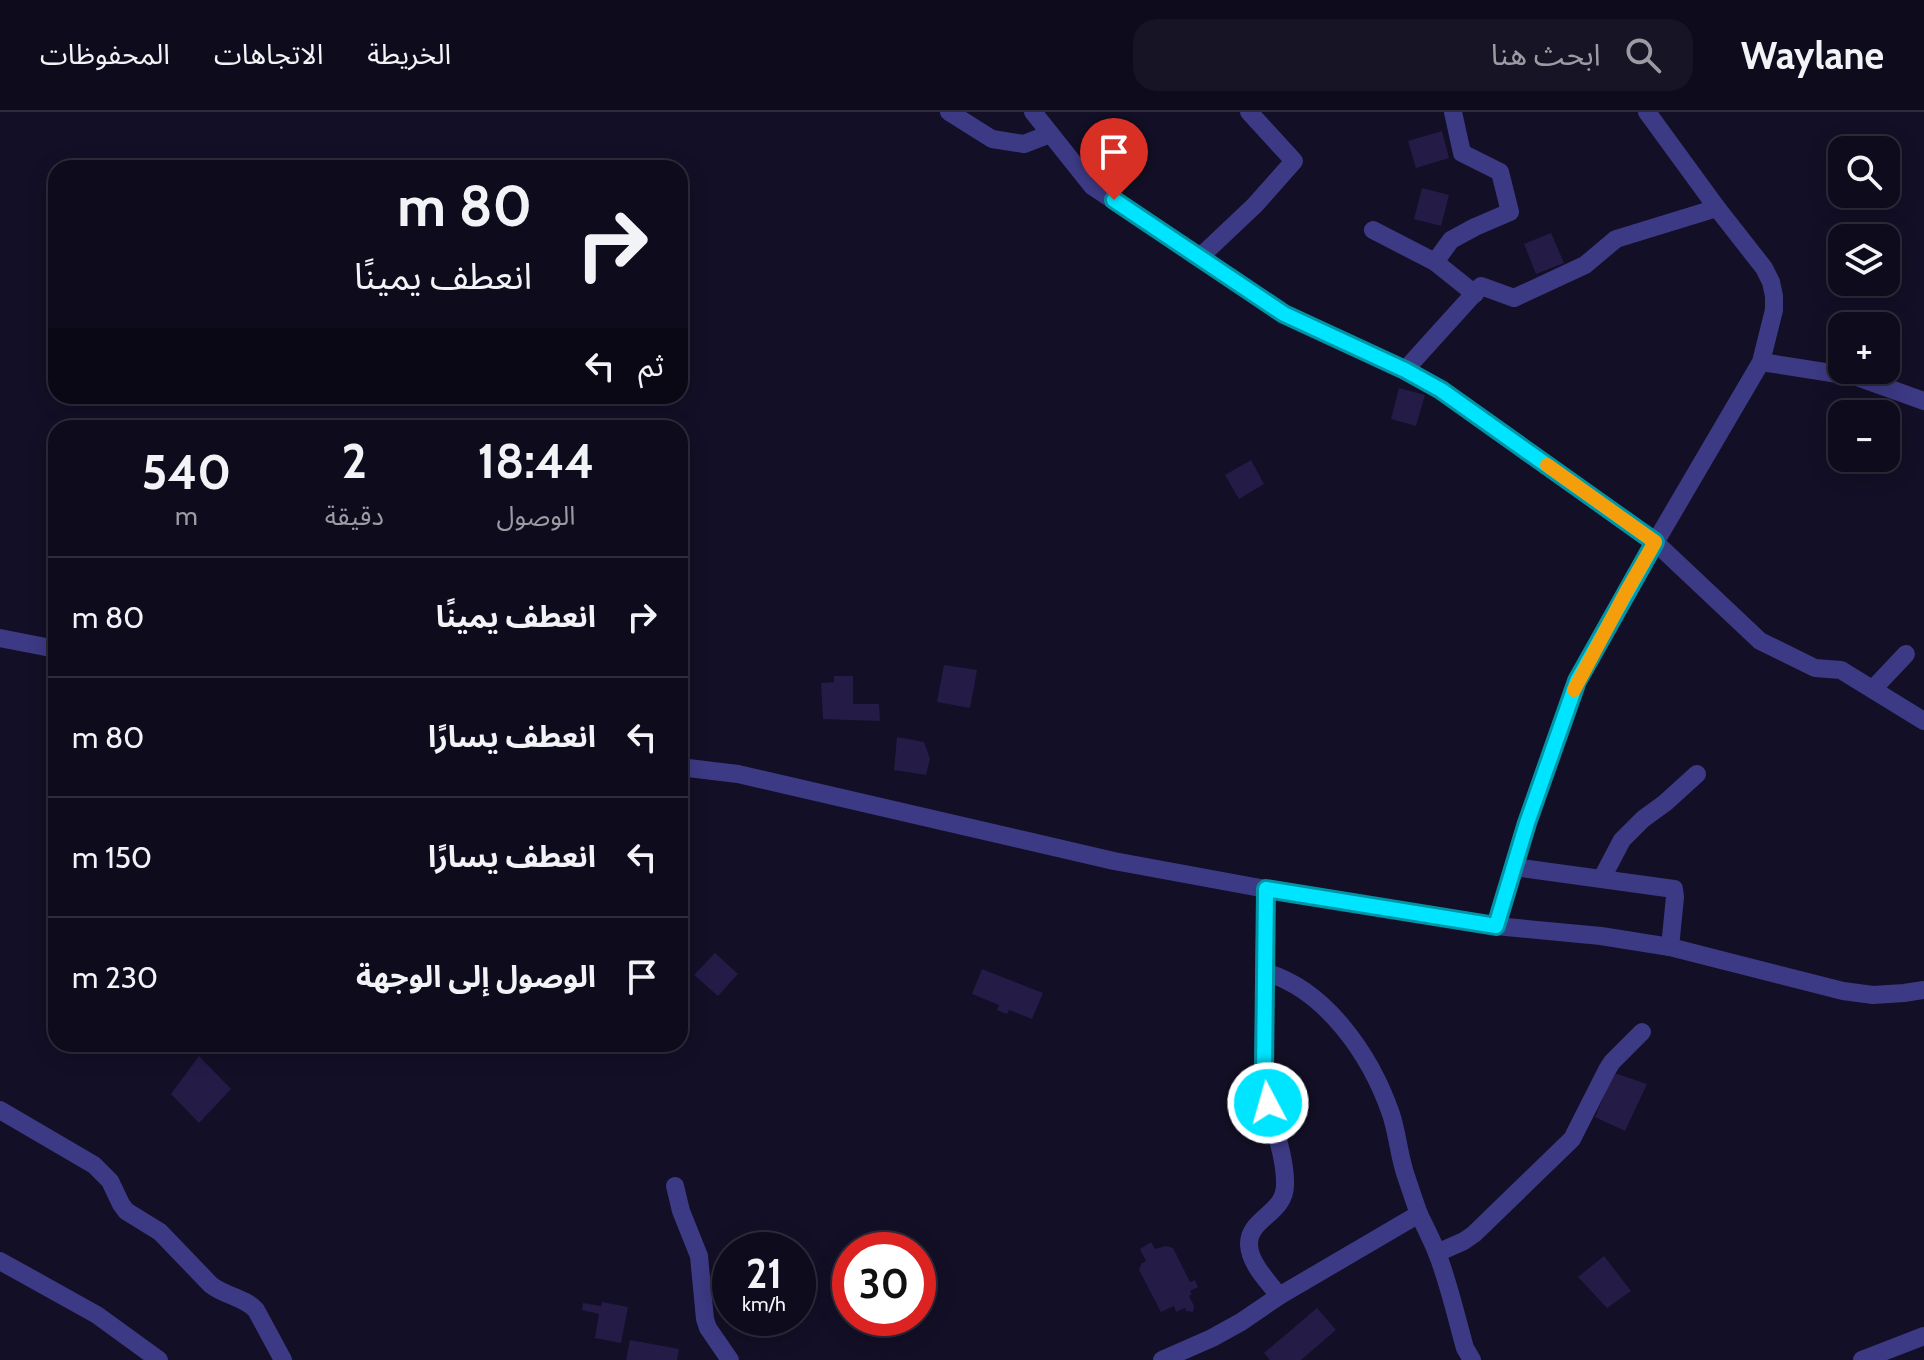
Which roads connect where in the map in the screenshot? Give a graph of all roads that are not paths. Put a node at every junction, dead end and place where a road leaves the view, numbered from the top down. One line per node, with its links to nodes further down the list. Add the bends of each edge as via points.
1 (949, 112): 6 (street, via 992,139 1024,144)
2 (1033, 112): 6 (street)
3 (1249, 112): 9 (street, via 1294,161)
4 (1453, 112): 10 (street, via 1462,153 1500,172 1510,212 1451,240)
5 (1647, 112): 7 (street)
6 (1050, 134): 9 (street, via 1092,186)
7 (1717, 208): 11 (street, via 1616,239 1585,265 1514,298 1481,286); 12 (street, via 1771,282 1774,310)
8 (1373, 230): 10 (street)
9 (1199, 258): 13 (street, via 1284,314)
10 (1435, 262): 11 (street)
11 (1475, 294): 13 (street)
12 (1761, 362): 14 (street, via 1857,377); 15 (street)
13 (1405, 370): 15 (street)
14 (1924, 401)
15 (1655, 542): 19 (street, via 1760,641 1815,668 1841,670); 23 (street, via 1577,681)
16 (0, 638): 17 (street)
17 (48, 647)
18 (1906, 654): 19 (street)
19 (1873, 689): 20 (street)
20 (1924, 721)
21 (688, 768): 25 (street, via 738,774 1114,861)
22 (1697, 774): 24 (street, via 1622,840)
23 (1514, 867): 24 (street); 26 (street)
24 (1602, 878): 27 (street, via 1674,889)
25 (1266, 889): 26 (street); 28 (street)
26 (1496, 926): 27 (street)
27 (1670, 947): 29 (street, via 1843,991 1873,995)
28 (1264, 972): 33 (street, via 1311,997 1360,1049 1382,1090); 36 (street, via 1265,1087 1285,1190 1253,1230 1249,1245 1253,1260)
29 (1924, 990)
30 (1642, 1032): 34 (street, via 1601,1077 1572,1139 1474,1234)
31 (0, 1110): 39 (street, via 94,1165 126,1211 160,1232 211,1285 250,1303)
32 (675, 1186): 40 (street, via 699,1256 705,1319)
33 (1419, 1214): 34 (street); 36 (street)
34 (1437, 1253): 42 (street)
35 (0, 1261): 38 (street, via 97,1315)
36 (1279, 1296): 41 (street, via 1212,1338)
37 (1924, 1336): 43 (street)
38 (159, 1360)
39 (283, 1360)
40 (730, 1360)
41 (1162, 1360)
42 (1472, 1360)
43 (1862, 1360)

